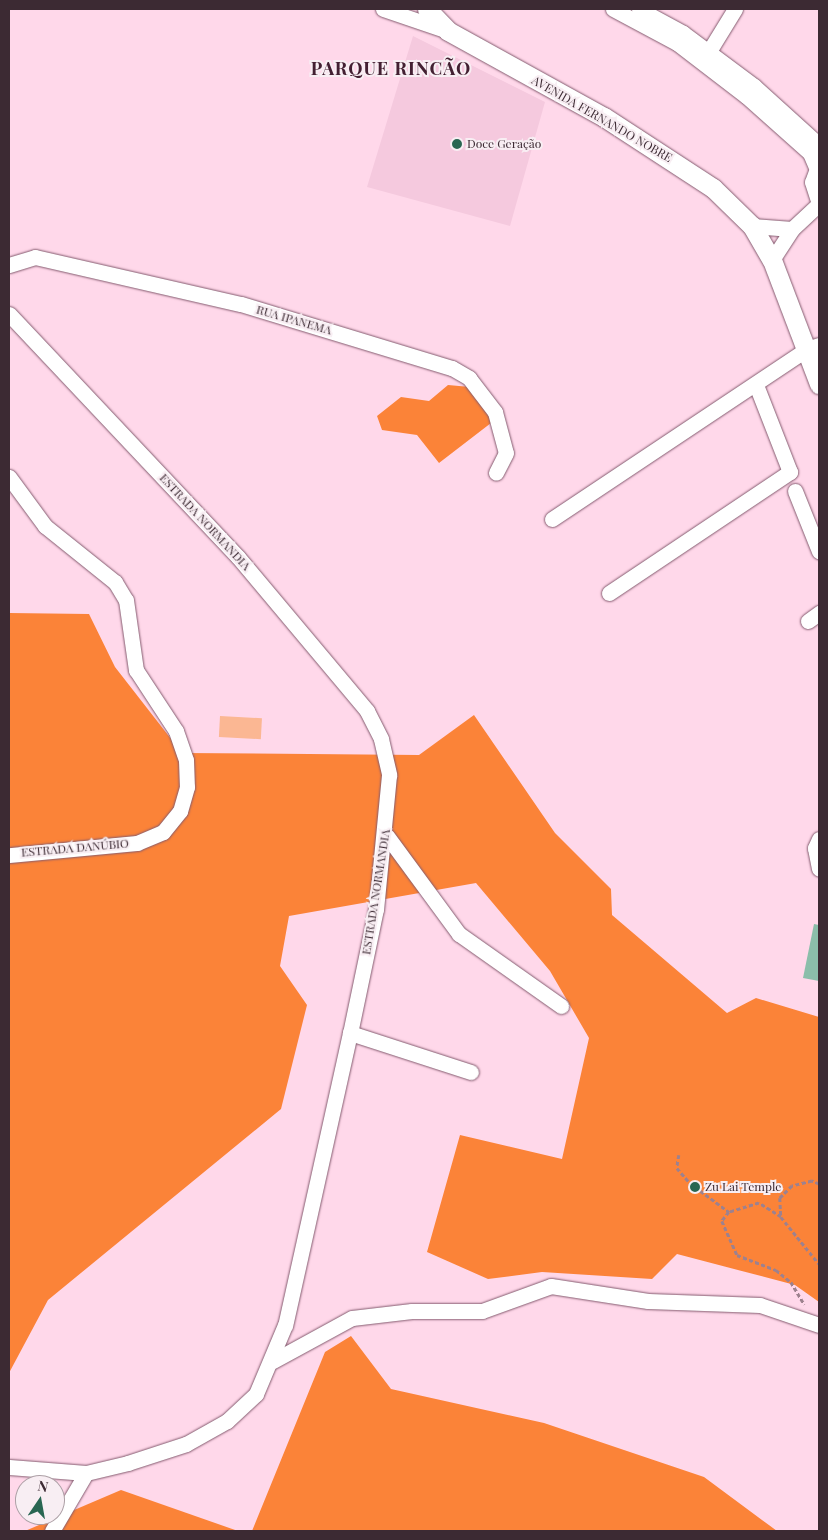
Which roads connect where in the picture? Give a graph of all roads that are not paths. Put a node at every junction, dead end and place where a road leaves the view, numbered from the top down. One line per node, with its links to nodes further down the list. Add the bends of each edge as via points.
1 (383, 9): 6 (street)
2 (427, 9): 6 (main road, AVENIDA FERNANDO NOBRE)
3 (614, 9): 7 (street)
4 (639, 9): 7 (street)
5 (735, 9): 7 (street)
6 (448, 31): 11 (main road, AVENIDA FERNANDO NOBRE, via 670,157 713,188)
7 (705, 57): 8 (street); 9 (street, via 810,153)
8 (819, 145)
9 (818, 165): 10 (street, via 812,182)
10 (819, 204): 12 (street)
11 (752, 226): 12 (street); 13 (main road, AVENIDA FERNANDO NOBRE)
12 (792, 229): 13 (street)
13 (772, 260): 16 (main road, AVENIDA FERNANDO NOBRE)
14 (9, 265): 19 (street, RUA IPANEMA, via 35,257 241,304 452,368 469,378 495,412 506,453)
15 (9, 314): 25 (street, ESTRADA NORMANDIA, via 238,556 367,711 381,739 389,775)
16 (813, 347): 17 (main road, AVENIDA FERNANDO NOBRE); 18 (street)
17 (819, 384)
18 (756, 385): 22 (street); 24 (street, via 790,472)
19 (496, 473)
20 (9, 477): 27 (street, ESTRADA DANÚBIO, via 45,526 70,550 105,572 122,594 136,670 176,731 186,760 187,788 180,811 163,832 138,843)
21 (795, 491): 23 (street)
22 (552, 519)
23 (819, 551)
24 (609, 592)
25 (386, 836): 29 (street, via 459,934); 30 (street, ESTRADA NORMANDIA)
26 (819, 839): 28 (street, via 815,848)
27 (9, 855)
28 (819, 869)
29 (561, 1006)
30 (350, 1032): 31 (street); 33 (street, ESTRADA NORMANDIA, via 285,1325)
31 (471, 1072)
32 (817, 1323): 33 (street, via 760,1305 648,1301 551,1286 482,1311 412,1311 352,1318)
33 (273, 1361): 35 (street, ESTRADA NORMANDIA, via 256,1394 227,1421 186,1444)
34 (9, 1467): 35 (street, ESTRADA NORMANDIA)
35 (86, 1473): 36 (street)
36 (52, 1531)

